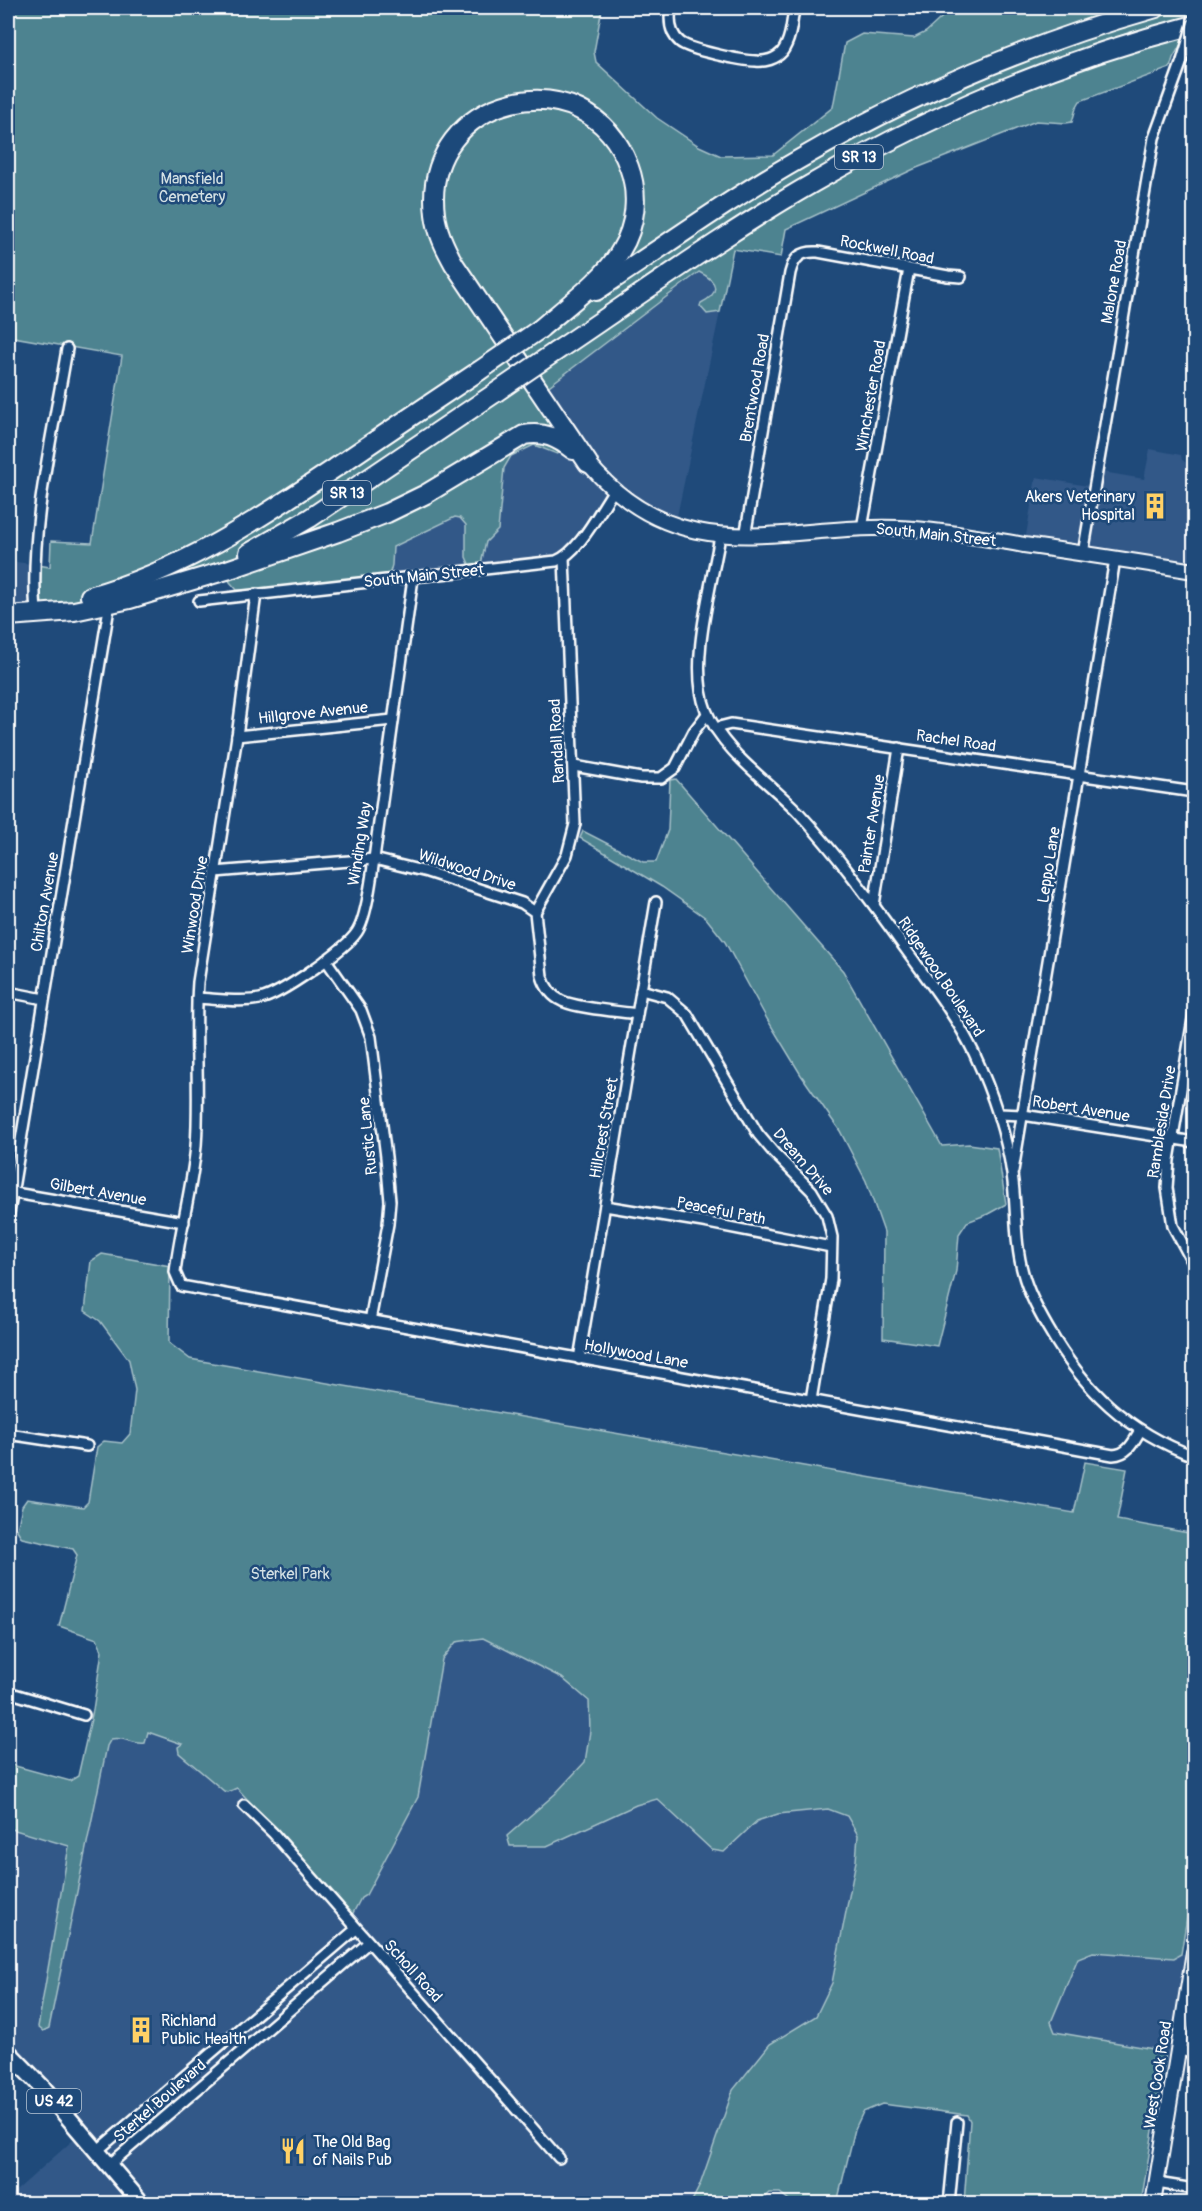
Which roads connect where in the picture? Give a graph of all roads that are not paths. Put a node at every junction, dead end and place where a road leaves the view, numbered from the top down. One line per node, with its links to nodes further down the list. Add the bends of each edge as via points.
1 (671, 8): 2 (street, via 669,24 680,42 691,48 757,62 782,52)
2 (794, 8)
3 (1156, 8): 8 (highway, SR 13, via 1024,52 868,122 752,188)
4 (1194, 23): 15 (street, Malone Road, bridge, via 1152,146); 20 (highway, SR 13, bridge, via 999,92 854,160 767,210 292,529)
5 (806, 252): 6 (street, Rockwell Road); 14 (street, Brentwood Road, via 796,258 790,273)
6 (909, 269): 7 (street, Rockwell Road); 12 (street, Winchester Road)
7 (961, 277)
8 (540, 329): 10 (highway, via 614,261 630,231 635,194 628,163 604,128 568,105 526,99 485,112 457,136 439,167 435,214 454,264); 22 (highway, SR 13, bridge, via 283,503 212,547)
9 (67, 349): 24 (street, via 36,539)
10 (588, 463): 11 (street, South Main Street); 20 (highway, via 552,436 524,435 448,482 387,513 242,566)
11 (614, 490): 13 (street, South Main Street, via 665,521); 16 (street)
12 (862, 528): 14 (street, South Main Street); 15 (street, South Main Street, via 933,531)
13 (720, 536): 14 (street, South Main Street); 26 (street, Ridgewood Boulevard, via 698,667)
14 (745, 537)
15 (1083, 554): 17 (street, South Main Street)
16 (564, 558): 19 (street, South Main Street); 31 (street, Randall Road)
17 (1115, 559): 18 (street, South Main Street); 32 (street, Leppo Lane)
18 (1194, 571)
19 (413, 578): 21 (street, South Main Street); 27 (street, Winding Way)
20 (190, 580): 22 (highway, SR 13, via 152,593)
21 (256, 594): 23 (street, South Main Street); 29 (street, Winwood Drive)
22 (111, 597): 24 (highway, SR 13, via 74,611); 43 (street, Chilton Avenue)
23 (199, 601)
24 (36, 613): 25 (highway, SR 13)
25 (8, 616)
26 (707, 714): 28 (street, Ridgewood Boulevard); 31 (street, via 675,768 661,778)
27 (393, 720): 29 (street, Hillgrove Avenue); 34 (street, Winding Way)
28 (715, 728): 30 (street, Rachel Road, via 731,724); 37 (street, Ridgewood Boulevard, via 815,832)
29 (237, 736): 35 (street, Winwood Drive)
30 (899, 748): 32 (street, Rachel Road); 37 (street, Painter Avenue)
31 (574, 766): 38 (street, Randall Road, via 575,824 571,845)
32 (1079, 774): 33 (street, Rachel Road); 47 (street, Leppo Lane)
33 (1194, 792)
34 (374, 859): 35 (street, Wildwood Drive); 38 (street, Wildwood Drive, via 522,903); 39 (street, Winding Way, via 358,931)
35 (215, 872): 42 (street, Winwood Drive)
36 (656, 902): 40 (street, Hillcrest Street)
37 (874, 905): 46 (street, Ridgewood Boulevard, via 963,1032)
38 (535, 912): 45 (street, via 540,966 549,991 562,1001)
39 (326, 960): 42 (street, Winding Way, via 284,989 261,999); 57 (street, Rustic Lane, via 367,1023 376,1075 390,1202)
40 (641, 990): 45 (street, Hillcrest Street); 55 (street, Dream Drive, via 667,998 692,1021 758,1134 817,1197 831,1229)
41 (8, 992): 43 (street)
42 (197, 998): 54 (street, Winwood Drive, via 198,1114)
43 (44, 999): 51 (street, Chilton Avenue)
44 (1194, 1013): 48 (street, Rambleside Drive)
45 (637, 1014): 52 (street, Hillcrest Street)
46 (999, 1114): 47 (street, Robert Avenue); 50 (street, Ridgewood Boulevard)
47 (1023, 1115): 48 (street, Robert Avenue); 50 (street, Leppo Lane)
48 (1173, 1138): 49 (street, Robert Avenue); 56 (street, Rambleside Drive, via 1167,1188 1170,1215)
49 (1194, 1142)
50 (1012, 1176): 60 (street, Ridgewood Boulevard, via 1023,1274 1035,1306 1077,1373)
51 (10, 1192): 53 (street, Chilton Avenue); 54 (street, Gilbert Avenue)
52 (606, 1206): 55 (street, Peaceful Path); 58 (street, Hillcrest Street)
53 (8, 1219)
54 (184, 1222): 57 (street, Hollywood Lane, via 175,1272 181,1286)
55 (831, 1247): 59 (street, Dream Drive, via 831,1279)
56 (1194, 1265)
57 (370, 1321): 58 (street, Hollywood Lane)
58 (579, 1359): 59 (street, Hollywood Lane)
59 (811, 1400): 60 (street, Hollywood Lane, via 1113,1455 1127,1451)
60 (1140, 1431): 63 (street, Ridgewood Boulevard)
61 (8, 1434): 62 (street)
62 (87, 1446)
63 (1194, 1456)
64 (8, 1692): 65 (street)
65 (84, 1715)
66 (244, 1804): 67 (street, Scholl Road)
67 (356, 1929): 68 (street, Scholl Road); 74 (street, Sterkel Boulevard)
68 (368, 1943): 75 (street, Scholl Road); 76 (street, Sterkel Boulevard)
69 (1194, 1952): 70 (street, West Cook Road)
70 (1179, 2050): 72 (street); 77 (street, West Cook Road)
71 (8, 2052): 74 (main road, US 42)
72 (1194, 2053)
73 (957, 2122): 80 (street)
74 (97, 2151): 76 (main road, US 42)
75 (559, 2158)
76 (109, 2165): 79 (main road, US 42)
77 (1157, 2183): 78 (street); 81 (street, West Cook Road)
78 (1194, 2189)
79 (142, 2204)
80 (949, 2204)
81 (1153, 2204)

